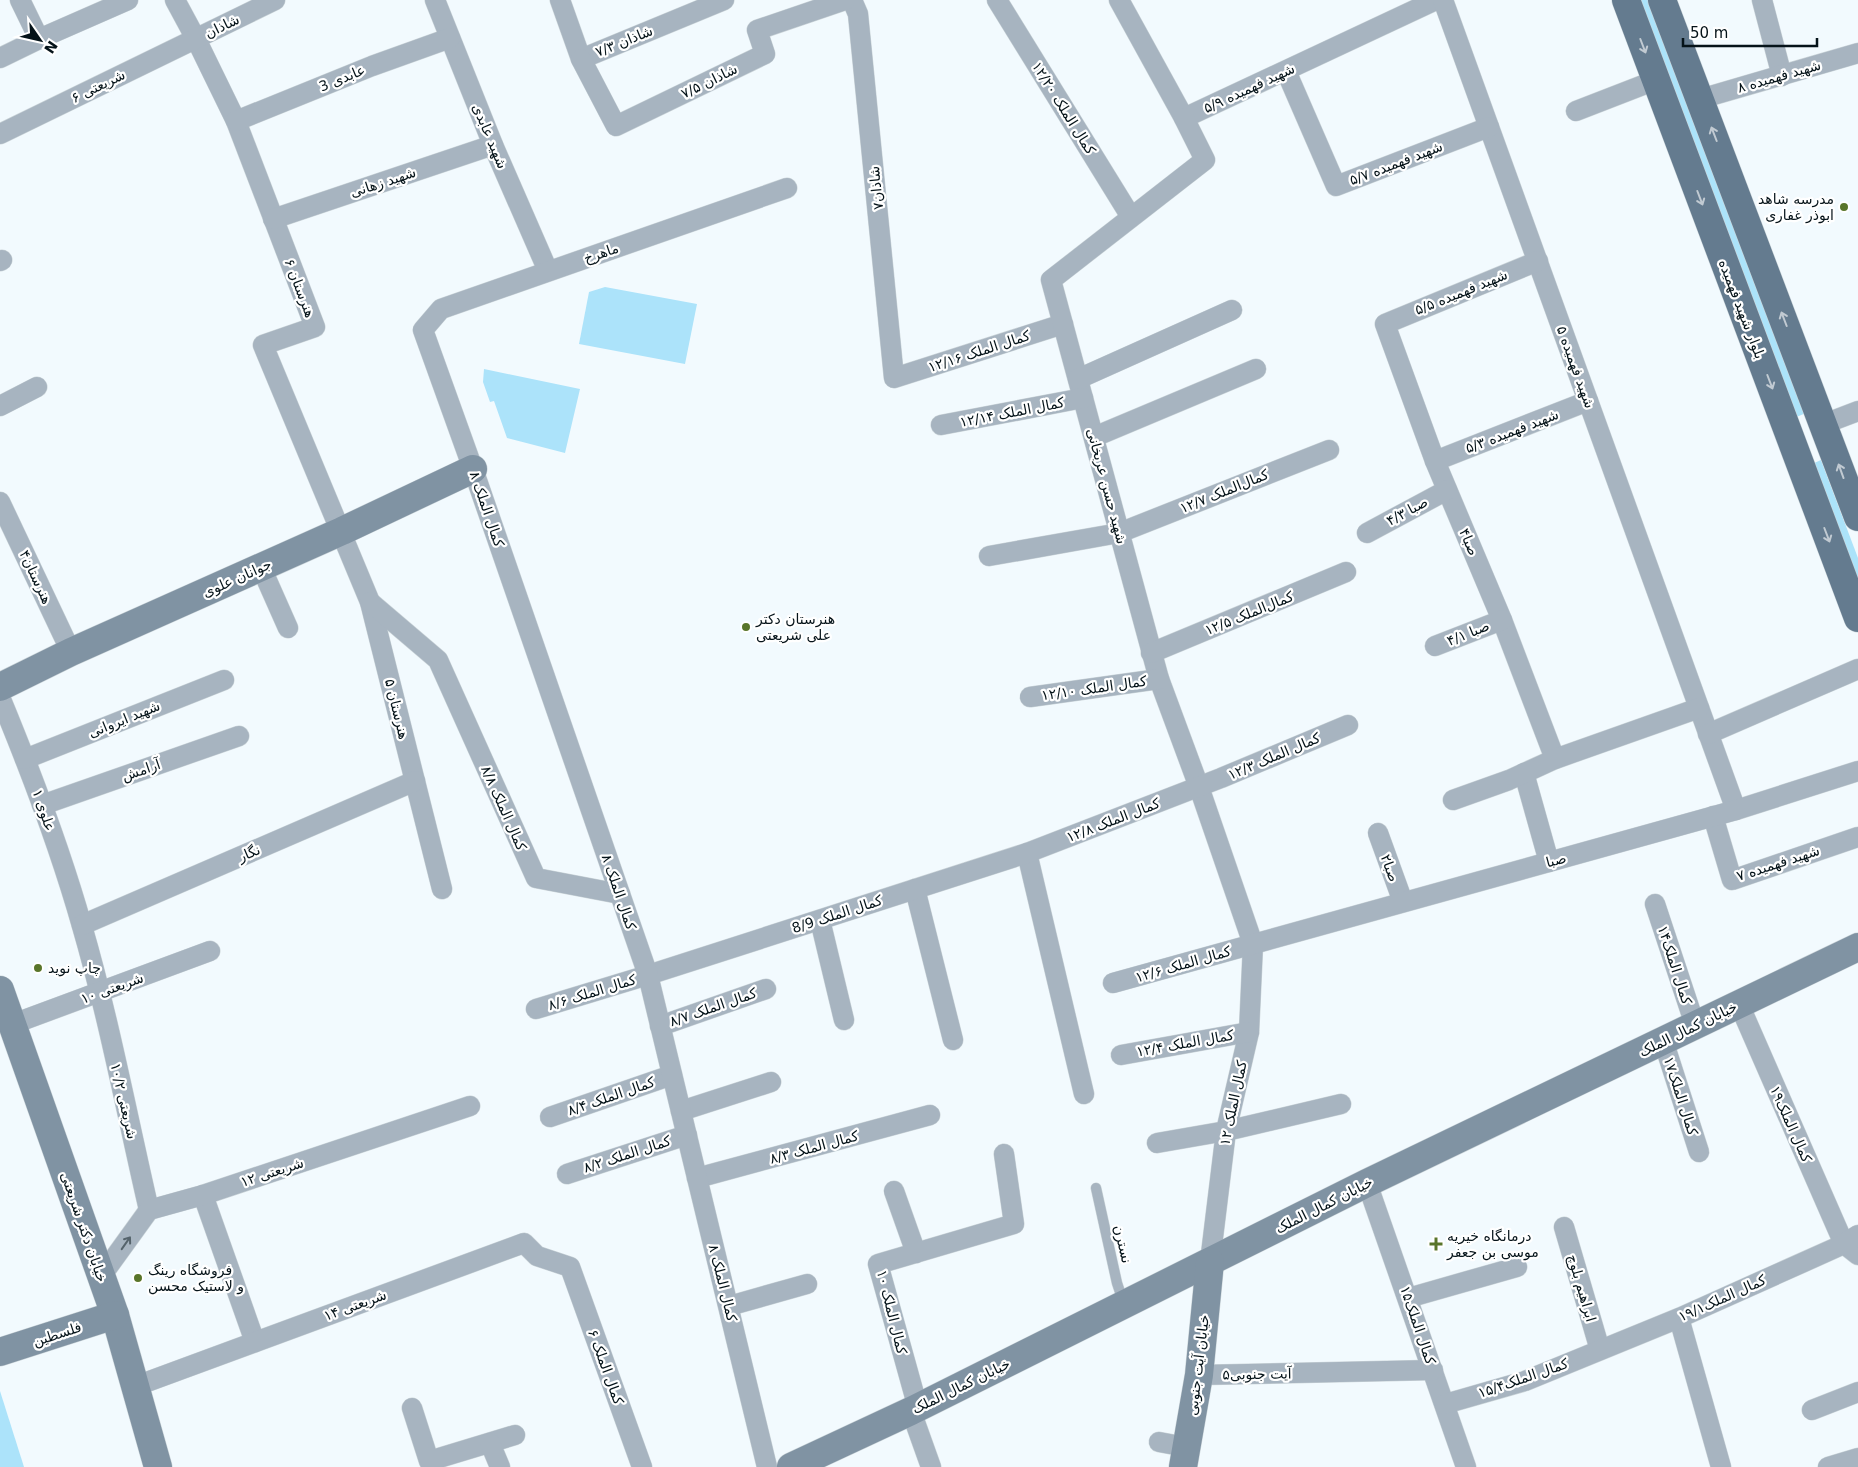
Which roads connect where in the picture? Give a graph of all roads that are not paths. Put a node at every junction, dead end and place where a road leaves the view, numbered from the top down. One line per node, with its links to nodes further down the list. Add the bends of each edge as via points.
1 (20, 0): 17 (street)
2 (128, 0): 17 (street)
3 (175, 0): 19 (street, هنرستان ۶)
4 (275, 0): 19 (street, شاذان)
5 (435, 0): 18 (street, شهید عابدی)
6 (560, 0): 22 (street, شاذان ۷/۳)
7 (724, 0): 22 (street, شاذان ۷/۳)
8 (845, 0): 22 (street, شاذان ۷/۵, via 757,30 765,54 616,126)
9 (852, 0): 43 (street, شاذان۷, via 858,14)
10 (997, 0): 34 (street, کمال الملک ۱۲/۲۰)
11 (1119, 0): 28 (street)
12 (1436, 0): 23 (street, شهید فهمیده ۵/۹)
13 (1443, 0): 30 (street, شهید فهمیده ۵)
14 (1626, 0): 25 (main road, بلوار شهید فهمیده, one-way to 25)
15 (1662, 0): 26 (main road)
16 (1762, 0): 24 (street)
17 (39, 38): 21 (street)
18 (450, 38): 29 (street, عابدی 3); 32 (street, شهید عابدی)
19 (196, 39): 29 (street, هنرستان ۶); 31 (street, شریعتی ۶)
20 (1858, 53): 24 (street, شهید فهمیده ۸)
21 (0, 58)
22 (581, 59)
23 (1286, 71): 28 (street, شهید فهمیده ۵/۹); 30 (street, شهید فهمیده ۵/۷, via 1336,186)
24 (1782, 76): 26 (street, شهید فهمیده ۸)
25 (1656, 80): 27 (street); 66 (main road, بلوار شهید فهمیده, one-way to 66)
26 (1700, 99): 50 (main road, one-way to 26)
27 (1576, 111)
28 (1184, 118): 34 (street, via 1205,160)
29 (236, 122): 35 (street, هنرستان ۶)
30 (1489, 127): 36 (street, شهید فهمیده ۵)
31 (0, 134)
32 (493, 145): 35 (street, شهید زهانی); 37 (street, شهید عابدی)
33 (787, 188): 37 (street, ماهرخ)
34 (1131, 217): 39 (street, شهید حسن عربخانی, via 1051,280)
35 (273, 219): 59 (street, هنرستان ۶, via 315,327 263,345)
36 (1538, 261): 40 (street, شهید فهمیده ۵/۵); 47 (street, شهید فهمیده ۵)
37 (548, 271): 41 (street, ماهرخ, via 441,309)
38 (1232, 310): 44 (street)
39 (1063, 324): 43 (street, کمال الملک ۱۲/۱۶); 44 (street, شهید حسن عربخانی)
40 (1385, 324): 54 (street, صبا۴)
41 (423, 330): 55 (street, کمال الملک ۸)
42 (1256, 369): 52 (street)
43 (894, 378)
44 (1078, 379): 46 (street, شهید حسن عربخانی)
45 (37, 387): 48 (street)
46 (1083, 398): 51 (street, کمال الملک ۱۲/۱۴); 52 (street, شهید حسن عربخانی)
47 (1588, 401): 54 (street, شهید فهمیده ۵/۳); 78 (street, شهید فهمیده ۵)
48 (0, 406)
49 (1858, 411): 50 (street)
50 (1824, 424): 58 (main road, one-way to 50)
51 (941, 425)
52 (1094, 437): 61 (street, شهید حسن عربخانی)
53 (1329, 450): 61 (street, کمال‌الملک ۱۲/۷)
54 (1435, 461): 56 (street, صبا۴)
55 (473, 469): 59 (main road, جوانان علوی); 98 (street, کمال الملک ۸)
56 (1447, 490): 60 (street, صبا ۴/۳); 67 (street, صبا۴)
57 (0, 502): 70 (street, هنرستان۴)
58 (1858, 517)
59 (342, 531): 63 (main road, جوانان علوی); 65 (street, هنرستان ۵)
60 (1367, 532)
61 (1119, 533): 62 (street, کمال‌الملک ۱۲/۷); 71 (street, شهید حسن عربخانی)
62 (989, 556)
63 (261, 567): 68 (street); 70 (main road, جوانان علوی)
64 (1346, 572): 71 (street, کمال‌الملک ۱۲/۵)
65 (370, 602): 86 (street, هنرستان ۵); 98 (street, کمال الملک ۸/۸, via 438,660 536,878)
66 (1858, 618)
67 (1502, 620): 69 (street, صبا ۴/۱); 83 (street, صبا۴)
68 (288, 628)
69 (1435, 646)
70 (71, 652): 75 (main road, جوانان علوی)
71 (1152, 653): 73 (street, شهید حسن عربخانی)
72 (1858, 669): 80 (street)
73 (1159, 679): 76 (street, کمال الملک ۱۲/۱۰); 87 (street, شهید حسن عربخانی)
74 (224, 680): 82 (street, شهید ایروانی)
75 (0, 687)
76 (1030, 697)
77 (0, 698): 82 (street, علوی ۱)
78 (1699, 708): 80 (street, شهید فهمیده ۵); 83 (street)
79 (1348, 726): 87 (street, کمال الملک ۱۲/۳)
80 (1708, 734): 90 (street, شهید فهمیده ۵)
81 (239, 736): 89 (street, آرامش)
82 (25, 759): 89 (street, علوی ۱)
83 (1555, 759): 85 (street)
84 (1858, 771): 90 (street, صبا)
85 (1524, 773): 88 (street); 95 (street)
86 (415, 781): 96 (street, هنرستان ۵); 102 (street, نگار)
87 (1199, 787): 94 (street, کمال الملک ۱۲/۸); 103 (street, شهید حسن عربخانی)
88 (1453, 800)
89 (42, 805): 102 (street, علوی ۱)
90 (1736, 810): 91 (street, صبا)
91 (1713, 816): 93 (street, شهید فهمیده ۷, via 1732,880); 95 (street, صبا)
92 (1378, 833): 99 (street, صبا۲)
93 (1858, 837)
94 (1027, 853): 97 (street, کمال الملک 8/9); 123 (street)
95 (1549, 862): 99 (street, صبا)
96 (442, 889)
97 (915, 889): 101 (street, کمال الملک 8/9); 118 (street)
98 (620, 894): 106 (street, کمال الملک ۸)
99 (1403, 902): 103 (street, صبا)
100 (1655, 904): 114 (street, کمال الملک۱۴)
101 (820, 920): 106 (street, کمال الملک 8/9); 113 (street)
102 (82, 925): 110 (street, علوی ۱)
103 (1253, 944): 107 (street, کمال الملک ۱۲/۶); 117 (street, کمال الملک ۱۲)
104 (1858, 947): 111 (main road, خیابان کمال الملک)
105 (210, 951): 110 (street, شریعتی ۱۰)
106 (648, 975): 112 (street, کمال الملک ۸/۶); 116 (street, کمال الملک ۸)
107 (1113, 983)
108 (766, 989): 116 (street, کمال الملک ۸/۷)
109 (0, 990): 115 (main road, خیابان دکتر شریعتی)
110 (100, 992): 115 (street, شریعتی ۱۰); 140 (street, شریعتی ۱۰/۲)
111 (1739, 1004): 114 (main road, خیابان کمال الملک); 142 (street, کمال الملک۱۹)
112 (536, 1009)
113 (844, 1020)
114 (1695, 1025): 119 (main road, خیابان کمال الملک)
115 (7, 1026): 147 (main road, خیابان دکتر شریعتی)
116 (660, 1026): 121 (street, کمال الملک ۸)
117 (1249, 1032): 120 (street, کمال الملک ۱۲/۴); 129 (street, کمال الملک ۱۲)
118 (953, 1040)
119 (1663, 1040): 132 (street, کمال الملک۱۷); 136 (main road, خیابان کمال الملک)
120 (1121, 1055)
121 (672, 1075): 126 (street, کمال الملک ۸); 128 (street, کمال الملک ۸/۴)
122 (771, 1082): 126 (street)
123 (1084, 1094)
124 (1341, 1104): 129 (street)
125 (470, 1106): 139 (street, شریعتی ۱۲)
126 (681, 1111): 130 (street, کمال الملک ۸)
127 (930, 1115): 135 (street, کمال الملک ۸/۳)
128 (550, 1117)
129 (1226, 1131): 131 (street); 144 (street, کمال الملک ۱۲)
130 (687, 1135): 134 (street, کمال الملک ۸/۲); 135 (street, کمال الملک ۸)
131 (1157, 1143)
132 (1699, 1152)
133 (1004, 1154): 143 (street, کمال الملک ۱۰, via 1014,1224)
134 (567, 1174)
135 (698, 1178): 151 (street, کمال الملک ۸)
136 (1367, 1183): 144 (main road, خیابان کمال الملک); 149 (street, کمال الملک۱۵)
137 (1096, 1188): 150 (lane, نسترن)
138 (894, 1191): 143 (street)
139 (203, 1195): 140 (street, شریعتی ۱۲); 154 (street)
140 (149, 1210): 147 (street, one-way to 140)
141 (1564, 1226): 155 (street, ابراهیم بلوچ)
142 (1853, 1245): 153 (street, کمال الملک۱۹/۱)
143 (916, 1253): 163 (street, کمال الملک ۱۰, via 878,1264)
144 (1210, 1262): 150 (main road, خیابان کمال الملک); 158 (main road, خیابان آیت جنوبی)
145 (570, 1267): 154 (street, شریعتی ۱۴, via 538,1256 524,1243); 173 (street, کمال الملک ۶)
146 (1517, 1267): 149 (street)
147 (102, 1276): 152 (main road, خیابان دکتر شریعتی)
148 (807, 1284): 151 (street)
149 (1408, 1298): 157 (street, کمال الملک۱۵)
150 (1125, 1305): 163 (main road, خیابان کمال الملک)
151 (729, 1306): 174 (street, کمال الملک ۸)
152 (115, 1315): 156 (main road, فلسطین); 159 (main road, خیابان دکتر شریعتی)
153 (1679, 1318): 155 (street, کمال الملک۱۹/۱); 178 (street)
154 (255, 1342): 159 (street, شریعتی ۱۴)
155 (1600, 1350): 161 (street, کمال الملک۱۵/۴, via 1525,1381)
156 (0, 1352)
157 (1433, 1370): 158 (street, آیت جنوبی۵); 161 (street, کمال الملک۱۵)
158 (1199, 1375): 168 (main road, خیابان آیت جنوبی)
159 (136, 1386): 171 (main road, خیابان دکتر شریعتی)
160 (1858, 1392): 164 (street)
161 (1445, 1404): 177 (street, کمال الملک۱۵)
162 (412, 1408): 167 (street, via 429,1461)
163 (914, 1410): 170 (main road, خیابان کمال الملک); 176 (street)
164 (1812, 1410)
165 (515, 1435): 167 (street)
166 (1159, 1442): 168 (street)
167 (490, 1443): 172 (street)
168 (1184, 1457)
169 (1858, 1458): 179 (street)
170 (818, 1461): 175 (main road, خیابان کمال الملک)
171 (158, 1467)
172 (500, 1467)
173 (642, 1467)
174 (767, 1467)
175 (791, 1467)
176 (931, 1467)
177 (1466, 1467)
178 (1721, 1467)
179 (1828, 1467)

